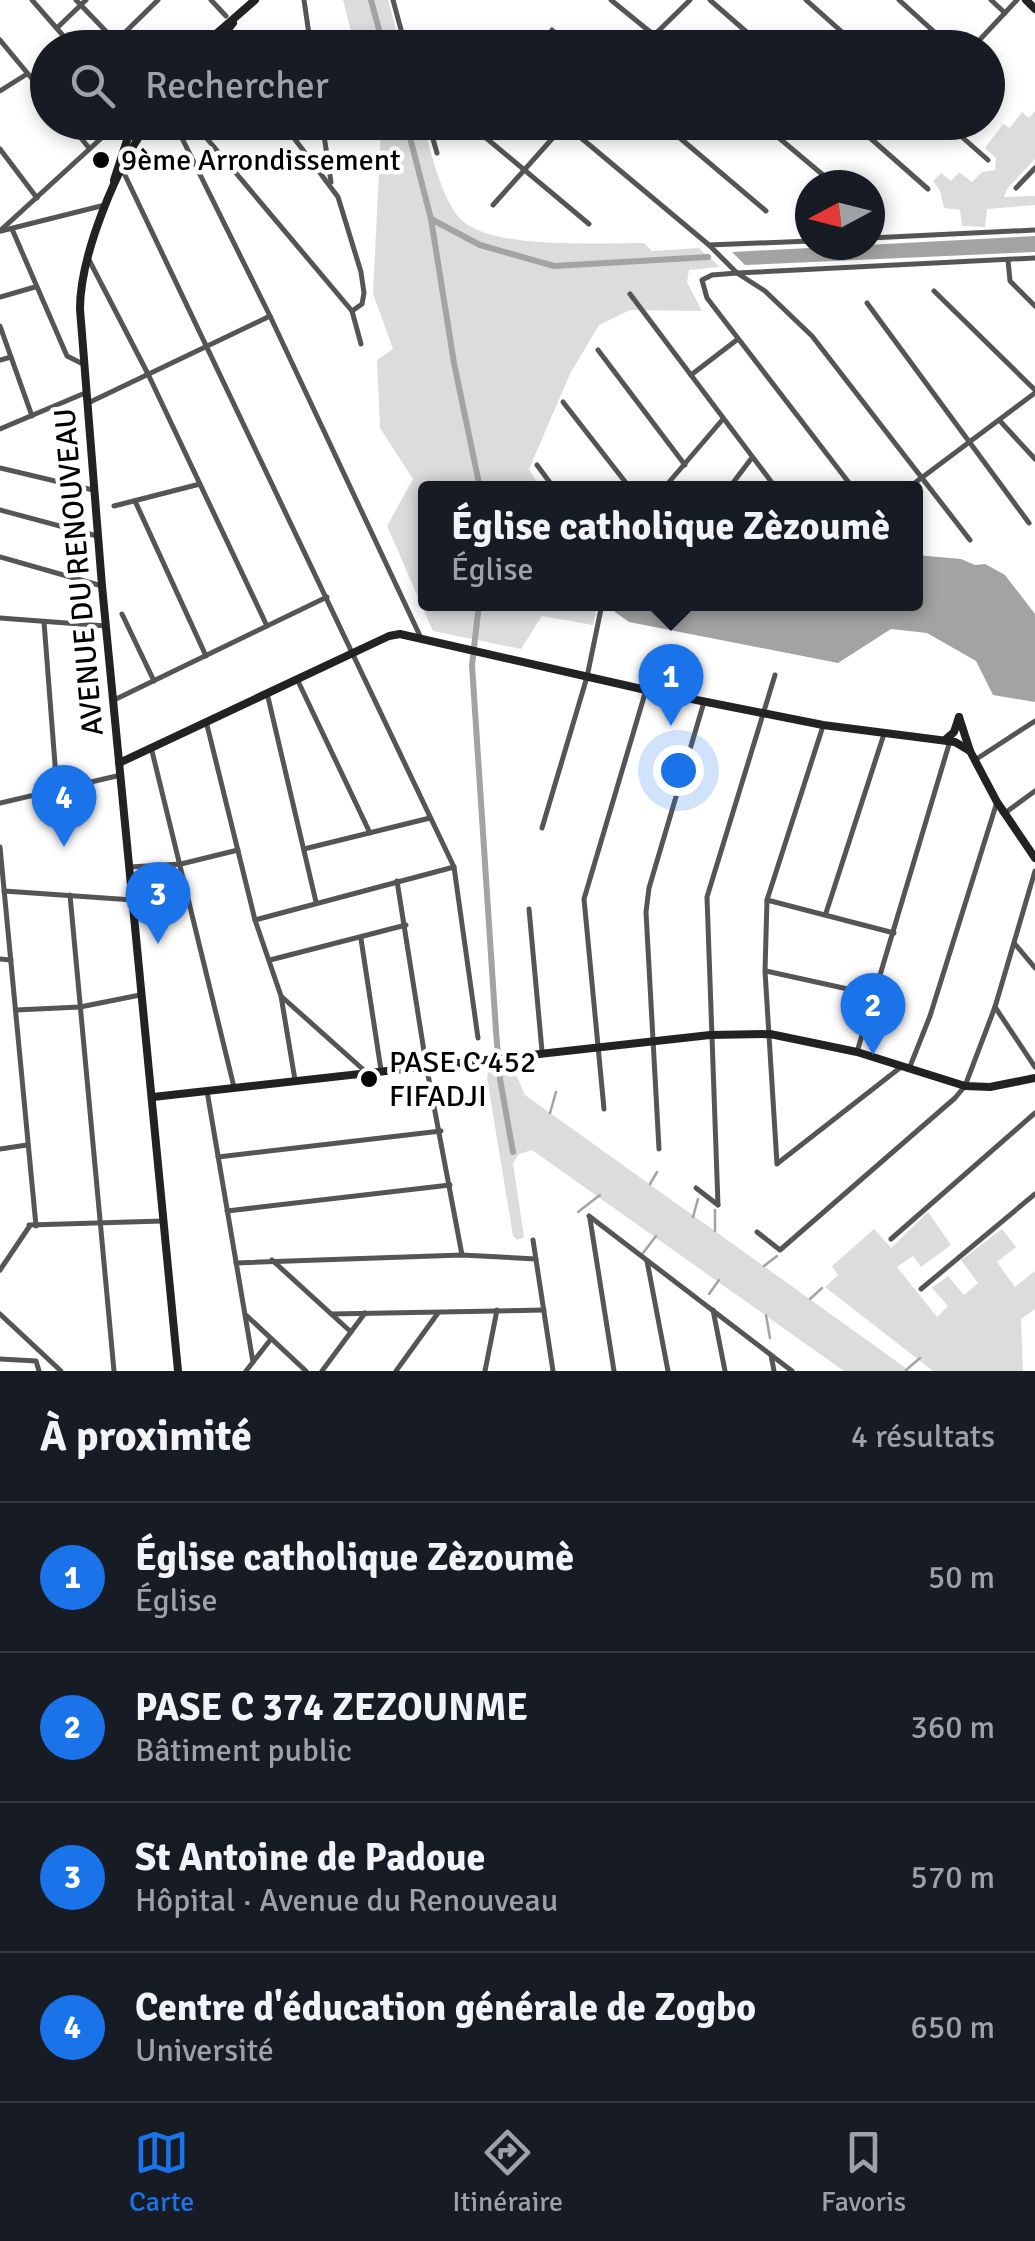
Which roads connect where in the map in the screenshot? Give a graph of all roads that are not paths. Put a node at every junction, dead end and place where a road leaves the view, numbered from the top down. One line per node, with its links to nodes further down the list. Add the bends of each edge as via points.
1 (32, 0): 20 (street)
2 (158, 0): 22 (street)
3 (211, 0): 19 (street)
4 (255, 0): 17 (street)
5 (304, 0): 25 (street)
6 (393, 0): 26 (street)
7 (612, 0): 27 (street)
8 (690, 0): 28 (street)
9 (710, 0): 29 (street)
10 (806, 0): 30 (street)
11 (899, 0): 31 (street)
12 (991, 0): 18 (street)
13 (1017, 0): 18 (street)
14 (1026, 0): 16 (street)
15 (81, 2): 20 (street); 21 (street)
16 (1035, 9)
17 (242, 12): 23 (street); 24 (street)
18 (1006, 13): 32 (street)
19 (226, 16)
20 (57, 28)
21 (106, 30)
22 (128, 30)
23 (221, 30)
24 (229, 30)
25 (308, 30)
26 (401, 30)
27 (649, 30)
28 (658, 30)
29 (744, 30)
30 (840, 30)
31 (932, 30)
32 (989, 30)
33 (0, 40): 34 (street)
34 (28, 74): 35 (street); 36 (street)
35 (30, 76)
36 (0, 91)
37 (83, 140): 53 (street)
38 (98, 140): 53 (street)
39 (127, 140): 64 (street, AVENUE DU RENOUVEAU)
40 (138, 140): 60 (street, AVENUE DU RENOUVEAU)
41 (183, 140): 87 (street)
42 (208, 140): 86 (street)
43 (296, 140): 61 (street)
44 (325, 140): 61 (street)
45 (433, 140): 55 (street)
46 (488, 140): 58 (street)
47 (549, 140): 58 (street)
48 (585, 140): 75 (street)
49 (682, 140): 68 (street)
50 (781, 140): 59 (street)
51 (872, 140): 63 (street)
52 (965, 140): 56 (street)
53 (89, 148): 65 (street)
54 (0, 149): 65 (street)
55 (437, 153)
56 (988, 160)
57 (1035, 168): 62 (street)
58 (522, 169): 67 (street); 69 (street)
59 (817, 170)
60 (123, 171): 64 (street, AVENUE DU RENOUVEAU); 91 (street)
61 (332, 185): 86 (street, via 361,272 362,304)
62 (1016, 188)
63 (928, 189)
64 (111, 190): 66 (street, AVENUE DU RENOUVEAU)
65 (37, 198): 72 (street)
66 (104, 205): 70 (street); 76 (street, AVENUE DU RENOUVEAU)
67 (492, 205)
68 (766, 211)
69 (589, 224)
70 (12, 229): 72 (street); 80 (street)
71 (1035, 230): 73 (street)
72 (0, 232)
73 (885, 237)
74 (795, 242): 75 (street)
75 (708, 245): 79 (street)
76 (88, 258): 95 (street, AVENUE DU RENOUVEAU, via 80,296); 96 (street)
77 (1035, 258): 78 (street)
78 (1008, 259): 79 (street); 85 (street, via 1010,281)
79 (737, 273): 89 (street, via 706,276 702,285); 111 (street, via 812,336)
80 (35, 286): 83 (street); 95 (street, via 67,356)
81 (934, 292): 98 (street)
82 (630, 294): 97 (street)
83 (0, 297)
84 (867, 303): 105 (street)
85 (1035, 306)
86 (352, 312): 90 (street)
87 (270, 316): 91 (street); 137 (street)
88 (0, 326): 93 (street)
89 (738, 339): 97 (street); 117 (street)
90 (361, 344)
91 (206, 346): 96 (street); 130 (street)
92 (598, 350): 109 (street)
93 (11, 357): 94 (street); 101 (street)
94 (0, 360)
95 (82, 364): 99 (street, AVENUE DU RENOUVEAU)
96 (148, 374): 99 (street); 120 (street)
97 (691, 375): 102 (street)
98 (1035, 391): 103 (street)
99 (86, 398): 101 (street); 121 (street, AVENUE DU RENOUVEAU)
100 (563, 402): 113 (street)
101 (32, 416): 104 (street)
102 (723, 419): 106 (street); 109 (street)
103 (999, 420): 105 (street); 107 (street)
104 (0, 428)
105 (968, 443): 111 (street); 125 (street)
106 (752, 458): 115 (street); 116 (street)
107 (1035, 459)
108 (537, 464): 112 (street)
109 (685, 465): 114 (street)
110 (0, 468): 121 (street)
111 (920, 479): 118 (street)
112 (549, 481)
113 (625, 481)
114 (670, 481)
115 (734, 481)
116 (770, 481)
117 (848, 481)
118 (917, 481)
119 (923, 483): 127 (street)
120 (200, 484): 122 (street); 136 (street)
121 (96, 490): 126 (street, AVENUE DU RENOUVEAU)
122 (135, 500): 123 (street); 139 (street)
123 (114, 506)
124 (0, 510): 126 (street)
125 (1029, 523)
126 (100, 537): 129 (street, AVENUE DU RENOUVEAU)
127 (970, 540)
128 (0, 557): 129 (street)
129 (102, 586): 135 (street, AVENUE DU RENOUVEAU)
130 (327, 597): 136 (street); 138 (street)
131 (601, 611): 141 (street)
132 (122, 614): 143 (street)
133 (0, 618): 134 (street)
134 (44, 622): 135 (street); 158 (street)
135 (106, 626): 146 (street, AVENUE DU RENOUVEAU)
136 (266, 626): 139 (street)
137 (421, 638): 138 (street, via 395,634); 141 (street)
138 (353, 652): 142 (street); 163 (street)
139 (206, 656): 143 (street)
140 (775, 676): 148 (street)
141 (587, 677): 144 (street); 164 (street)
142 (298, 679): 145 (street); 165 (street)
143 (154, 681): 146 (street)
144 (646, 690): 147 (street); 202 (street, via 584,899)
145 (267, 692): 149 (street); 167 (street)
146 (114, 700): 156 (street, AVENUE DU RENOUVEAU)
147 (704, 702): 148 (street); 201 (street, via 649,888)
148 (765, 714): 151 (street); 199 (street, via 708,896)
149 (206, 721): 154 (street); 168 (street)
150 (1035, 721): 155 (street)
151 (823, 725): 152 (street); 178 (street)
152 (884, 734): 153 (street); 181 (street)
153 (948, 741): 155 (street); 155 (street, via 958,717); 184 (street)
154 (151, 747): 156 (street); 170 (street)
155 (972, 756): 160 (street)
156 (119, 763): 157 (street, AVENUE DU RENOUVEAU)
157 (121, 775): 158 (street); 171 (street, AVENUE DU RENOUVEAU)
158 (57, 790): 161 (street)
159 (1035, 791): 162 (street)
160 (997, 802): 162 (street); 207 (street, via 930,1016)
161 (0, 803)
162 (1004, 814): 169 (street)
163 (430, 818): 165 (street); 172 (street)
164 (542, 828)
165 (370, 833): 167 (street)
166 (0, 847): 175 (street)
167 (304, 849): 179 (street)
168 (238, 850): 170 (street); 182 (street)
169 (1035, 858)
170 (180, 864): 171 (street); 213 (street)
171 (130, 867): 177 (street, AVENUE DU RENOUVEAU)
172 (454, 867): 174 (street); 200 (street)
173 (1035, 871): 186 (street)
174 (397, 881): 179 (street); 183 (street)
175 (4, 891): 176 (street); 188 (street)
176 (70, 896): 177 (street); 196 (street)
177 (133, 900): 192 (street, AVENUE DU RENOUVEAU)
178 (767, 900): 181 (street); 191 (street)
179 (316, 902): 182 (street)
180 (529, 909): 203 (street)
181 (826, 913): 184 (street)
182 (255, 920): 189 (street)
183 (406, 925): 185 (street); 205 (street)
184 (894, 933): 194 (street)
185 (361, 938): 189 (street); 208 (street)
186 (1015, 944): 190 (street); 195 (street)
187 (0, 959): 188 (street)
188 (11, 960): 197 (street)
189 (270, 960): 193 (street)
190 (1035, 968)
191 (765, 971): 194 (street); 198 (street)
192 (143, 994): 196 (street); 215 (street, AVENUE DU RENOUVEAU)
193 (281, 996): 209 (street); 211 (street)
194 (876, 996): 204 (street)
195 (995, 1007): 206 (street); 212 (street)
196 (80, 1008): 197 (street); 227 (street)
197 (16, 1010): 219 (street)
198 (770, 1034): 199 (street); 204 (street); 207 (street, via 777,1164)
199 (710, 1035): 201 (street); 224 (street, via 718,1205)
200 (478, 1038)
201 (651, 1039): 202 (street); 221 (street)
202 (596, 1046): 203 (street); 216 (street)
203 (542, 1052): 205 (street)
204 (857, 1052): 207 (street)
205 (426, 1064): 208 (street); 218 (street)
206 (1035, 1067)
207 (905, 1068): 212 (street)
208 (382, 1070): 209 (street)
209 (366, 1072): 211 (street)
210 (1035, 1078): 212 (street)
211 (294, 1080): 213 (street)
212 (964, 1086): 230 (street, via 780,1250)
213 (234, 1087): 214 (street)
214 (207, 1091): 215 (street); 222 (street)
215 (153, 1097): 228 (street, AVENUE DU RENOUVEAU)
216 (604, 1110)
217 (1035, 1113): 231 (street)
218 (441, 1132): 222 (street); 223 (street)
219 (28, 1145): 220 (street); 229 (street)
220 (0, 1149)
221 (659, 1149)
222 (218, 1158): 226 (street)
223 (450, 1185): 226 (street); 233 (street)
224 (696, 1188)
225 (1035, 1194): 239 (street)
226 (228, 1211): 237 (street)
227 (100, 1221): 228 (street); 229 (street); 255 (street)
228 (163, 1221): 256 (street, AVENUE DU RENOUVEAU)
229 (33, 1226): 238 (street)
230 (757, 1232)
231 (891, 1238)
232 (533, 1240): 234 (street)
233 (462, 1256): 234 (street); 235 (street)
234 (536, 1259): 242 (street)
235 (272, 1260): 237 (street); 247 (street)
236 (646, 1260): 240 (street); 263 (street, via 590,1216); 264 (street)
237 (236, 1263): 246 (street)
238 (0, 1270)
239 (921, 1290)
240 (713, 1309): 250 (street); 265 (street)
241 (497, 1310): 242 (street); 243 (street); 261 (street)
242 (544, 1310): 262 (street)
243 (439, 1312): 244 (street); 260 (street)
244 (365, 1313): 247 (street); 248 (street)
245 (0, 1314): 254 (street)
246 (245, 1314): 249 (street); 252 (street)
247 (331, 1314): 248 (street)
248 (351, 1332): 259 (street)
249 (271, 1339): 252 (street); 258 (street)
250 (771, 1355): 266 (street); 267 (street)
251 (0, 1359): 253 (street, via 36,1361)
252 (253, 1362): 257 (street)
253 (39, 1371)
254 (61, 1371)
255 (114, 1371)
256 (178, 1371)
257 (246, 1371)
258 (306, 1371)
259 (322, 1371)
260 (396, 1371)
261 (486, 1371)
262 (552, 1371)
263 (614, 1371)
264 (668, 1371)
265 (724, 1371)
266 (774, 1371)
267 (792, 1371)

